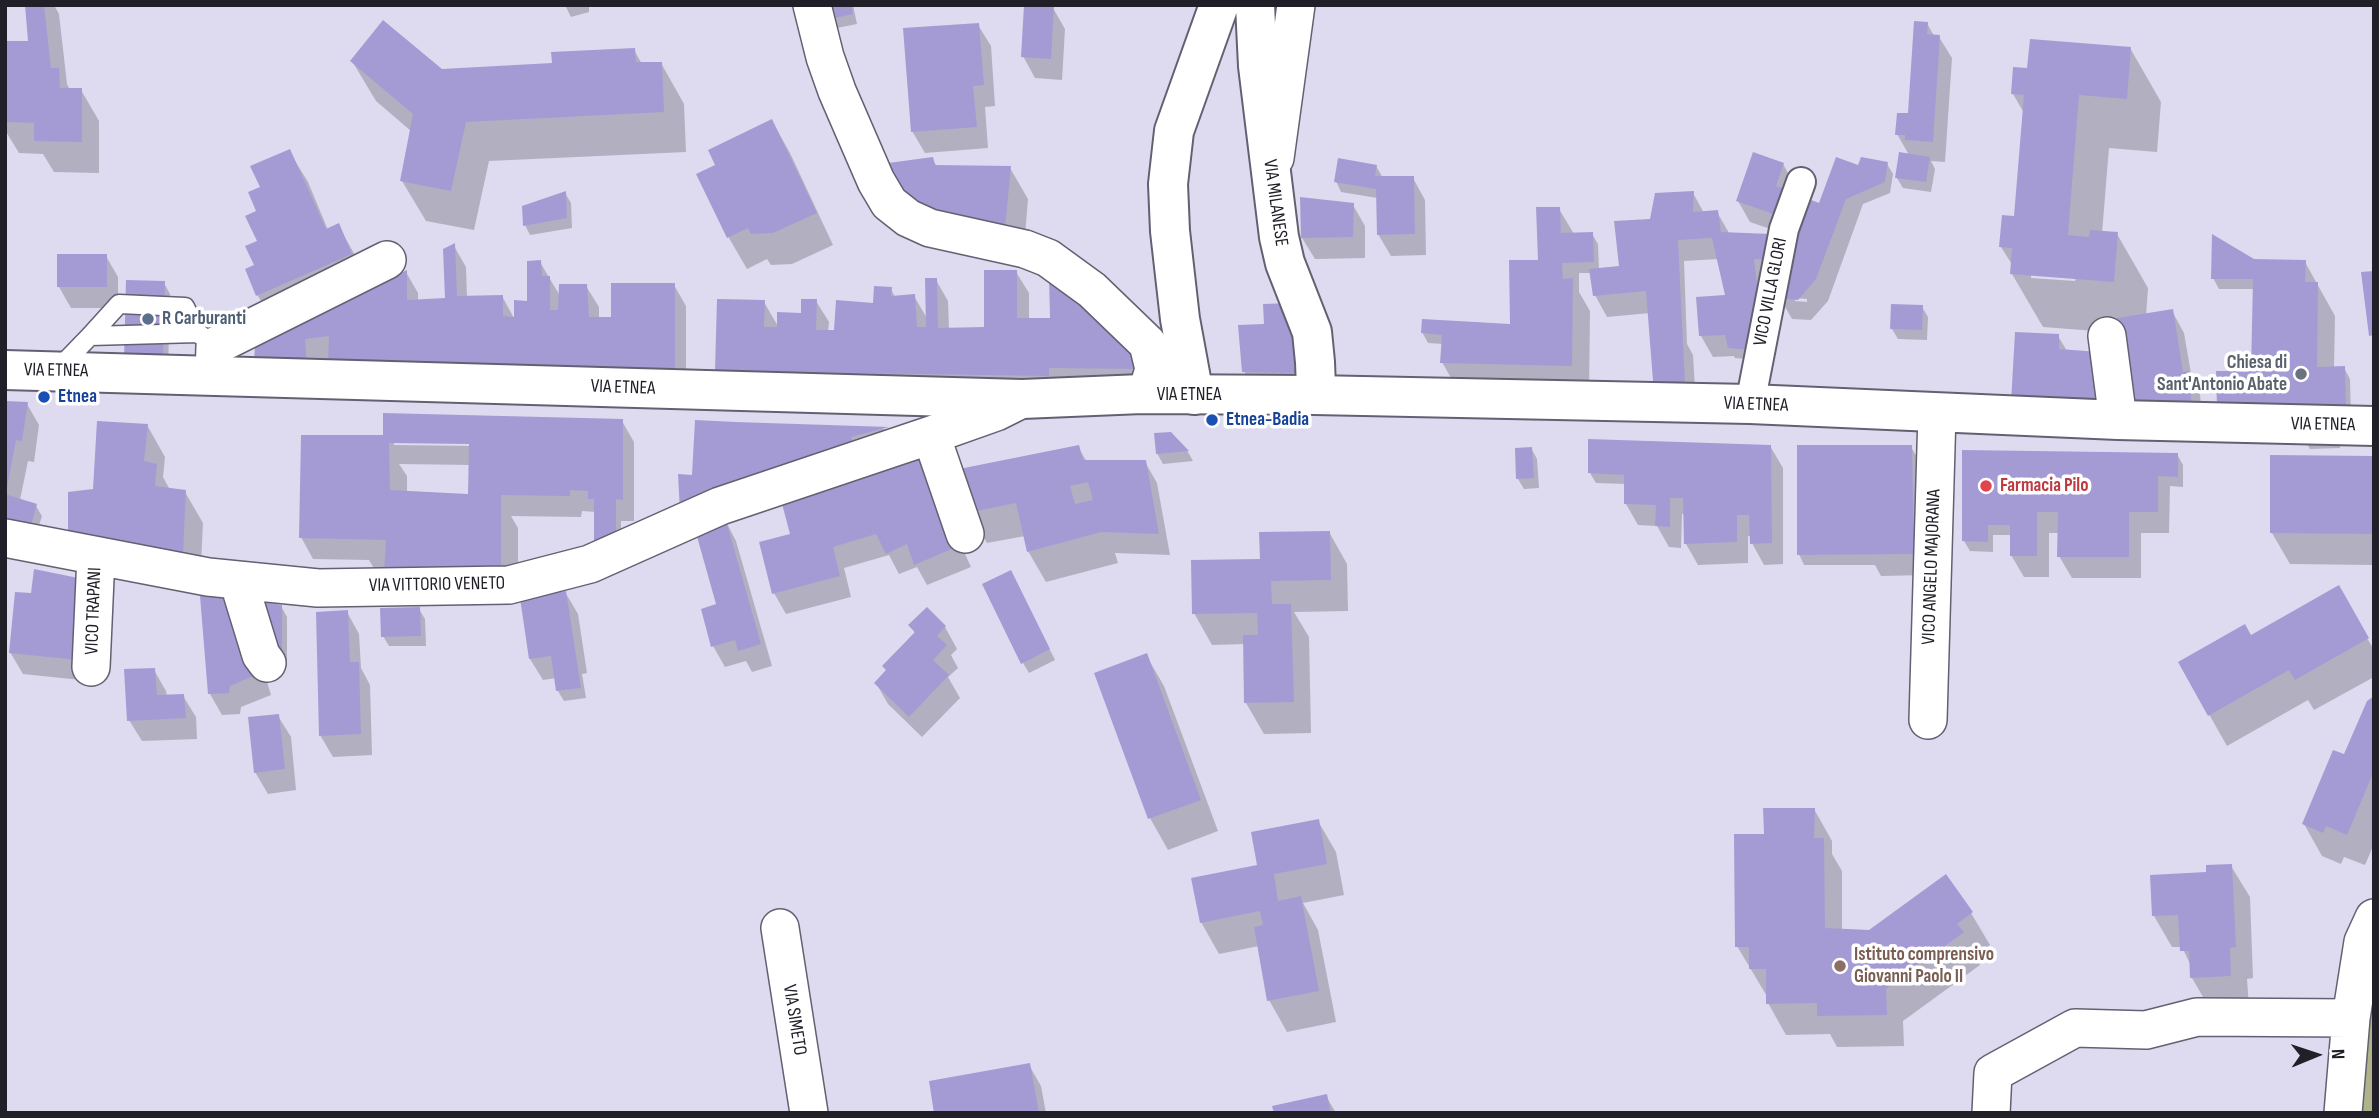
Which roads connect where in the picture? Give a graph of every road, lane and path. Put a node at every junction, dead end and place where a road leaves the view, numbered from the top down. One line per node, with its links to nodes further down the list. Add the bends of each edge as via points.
1 (812, 5): 11 (street, via 837,91 889,203 930,228 1048,258 1092,290)
2 (1219, 5): 8 (main road, via 1174,131 1171,155 1168,210)
3 (1255, 5): 6 (main road, VIA MILANESE)
4 (1296, 5): 6 (street)
5 (1801, 182): 19 (street, VICO VILLA GLORI, via 1784,229)
6 (1271, 183): 17 (main road, VIA MILANESE, via 1285,263 1312,332)
7 (387, 260): 12 (street)
8 (1180, 319): 11 (street, via 1168,336); 16 (main road)
9 (90, 336): 12 (lane); 12 (lane, via 119,304 185,307); 14 (lane)
10 (2107, 336): 21 (street)
11 (1148, 344): 15 (street, via 1154,369)
12 (209, 352): 14 (main road, VIA ETNEA); 18 (main road, VIA ETNEA)
13 (5, 370): 14 (main road, VIA ETNEA)
14 (56, 370)
15 (1142, 394): 16 (main road, VIA ETNEA); 18 (main road, VIA ETNEA)
16 (1194, 395): 17 (main road, VIA ETNEA)
17 (1314, 395): 19 (main road, VIA ETNEA)
18 (1022, 399): 23 (street, VIA VITTORIO VENETO)
19 (1750, 404): 20 (main road, VIA ETNEA)
20 (1937, 413): 21 (main road, VIA ETNEA); 30 (street, VICO ANGELO MAJORANA)
21 (2118, 420): 22 (main road, VIA ETNEA)
22 (2374, 426)
23 (931, 435): 24 (street); 27 (street, VIA VITTORIO VENETO, via 720,506 590,564 509,585 318,588)
24 (965, 534)
25 (5, 538): 26 (street, VIA VITTORIO VENETO)
26 (96, 556): 27 (street, VIA VITTORIO VENETO); 29 (street, VICO TRAPANI)
27 (239, 580): 28 (street)
28 (267, 663)
29 (91, 667)
30 (1928, 720)
31 (2374, 918): 33 (street, via 2363,942)
32 (780, 928): 34 (street, VIA SIMETO)
33 (2351, 1018): 35 (street, via 2197,1017 2146,1030 2075,1028 1993,1073); 36 (street)
34 (809, 1113)
35 (1991, 1113)
36 (2343, 1113)

